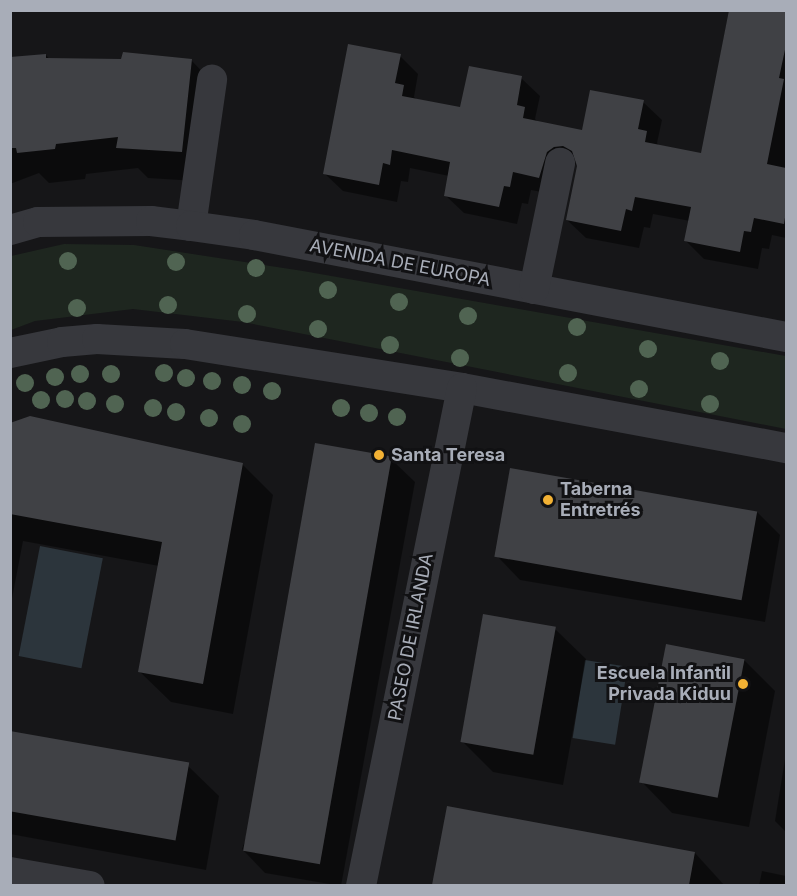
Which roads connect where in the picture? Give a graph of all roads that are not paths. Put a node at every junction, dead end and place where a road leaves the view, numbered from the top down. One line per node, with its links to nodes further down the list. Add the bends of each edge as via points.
1 (212, 80): 3 (street)
2 (560, 163): 5 (street)
3 (191, 226): 4 (street, AVENIDA DE EUROPA, via 151,221 38,222); 5 (street, AVENIDA DE EUROPA)
4 (10, 230)
5 (534, 289): 6 (street, AVENIDA DE EUROPA)
6 (786, 337)
7 (10, 353): 8 (street, via 62,342 145,340)
8 (462, 388): 9 (street); 12 (street, PASEO DE IRLANDA)
9 (786, 448)
10 (10, 872): 11 (street)
11 (90, 885)
12 (361, 885)

